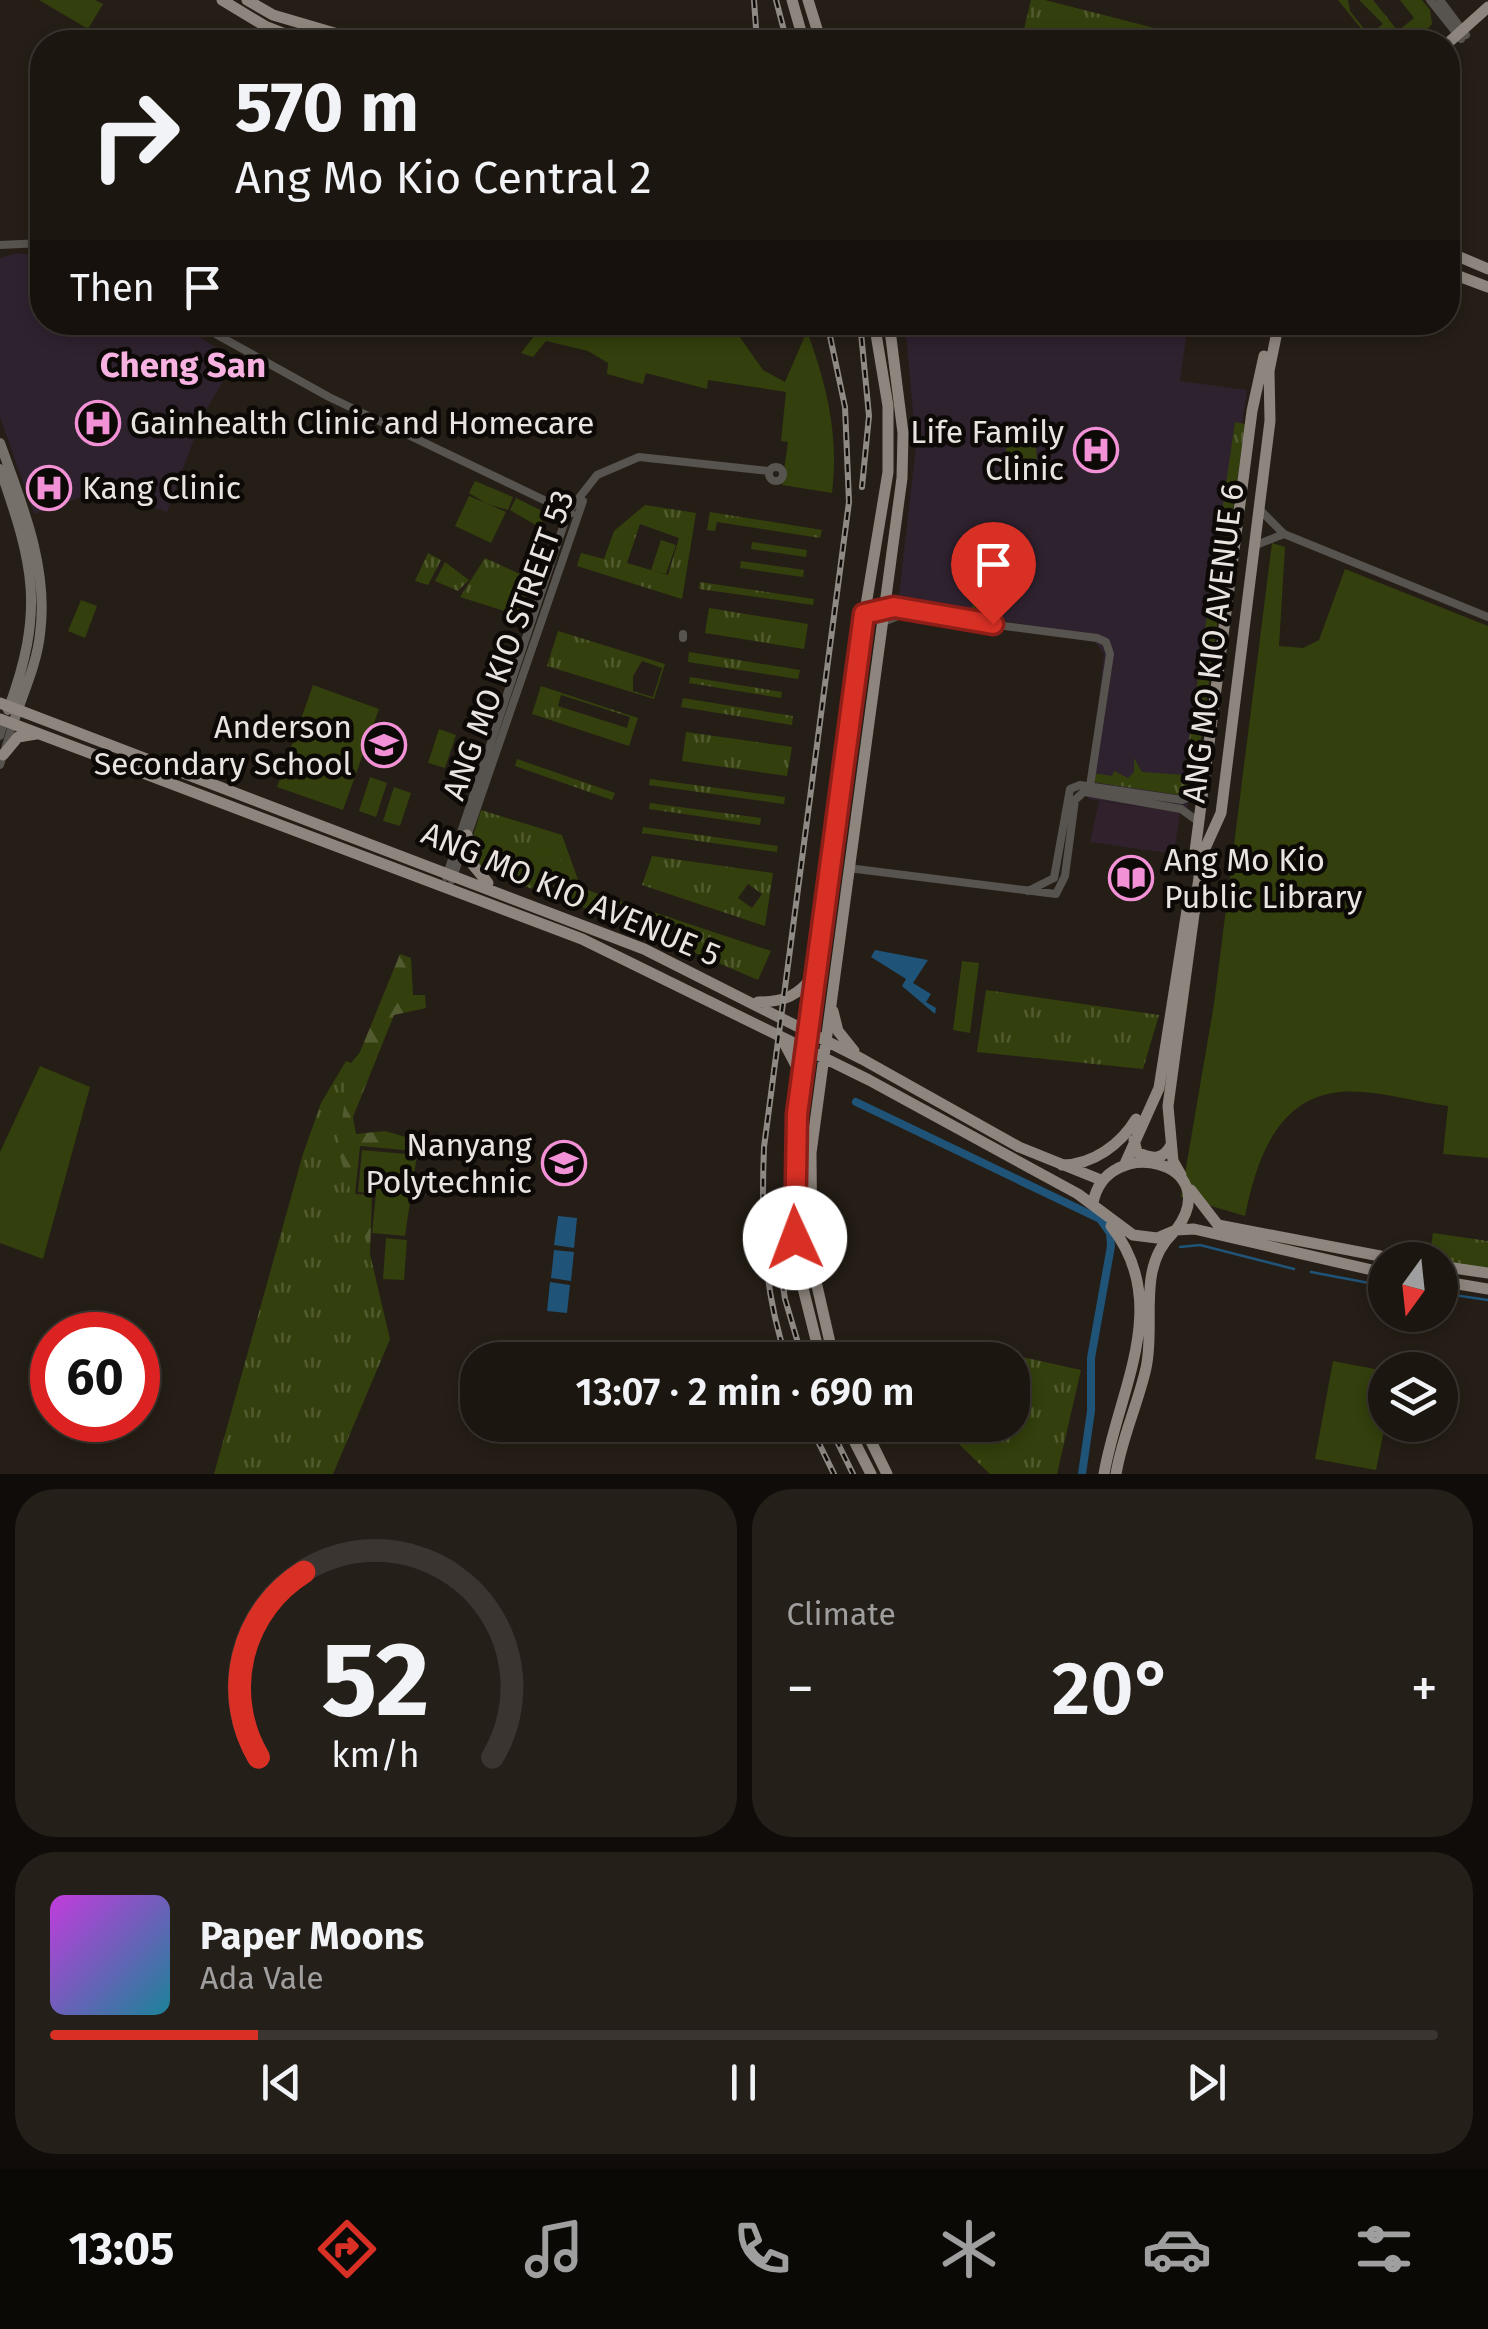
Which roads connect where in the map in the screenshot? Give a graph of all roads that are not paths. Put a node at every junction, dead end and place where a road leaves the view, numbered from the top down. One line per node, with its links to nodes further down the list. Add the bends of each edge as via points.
1 (222, 0): 9 (main road)
2 (248, 0): 12 (main road)
3 (792, 0): 13 (main road)
4 (808, 0): 14 (main road)
5 (1430, 0): 15 (street)
6 (1440, 0): 16 (street)
7 (1488, 7): 17 (main road)
8 (1488, 16): 18 (main road)
9 (266, 26): 10 (street); 11 (main road)
10 (266, 30)
11 (275, 30)
12 (324, 30)
13 (801, 30)
14 (817, 30)
15 (1454, 30)
16 (1456, 30)
17 (1460, 35)
18 (1460, 35)
19 (30, 244): 20 (street)
20 (0, 245)
21 (1460, 257): 22 (main road)
22 (1488, 269)
23 (1460, 276): 24 (main road)
24 (1487, 285)
25 (217, 335): 34 (street, via 328,397)
26 (876, 335): 38 (main road, via 888,406 888,472)
27 (892, 335): 37 (main road, via 902,478)
28 (1270, 335): 50 (main road, ANG MO KIO AVENUE 6, via 1252,410)
29 (1271, 335): 33 (main road, ANG MO KIO AVENUE 6, via 1270,420)
30 (0, 443): 44 (main road, via 34,542 42,594 37,649)
31 (0, 468): 44 (main road, via 27,544 34,594 31,634)
32 (769, 474): 34 (street, ANG MO KIO STREET 53, via 638,458 598,476)
33 (1258, 504): 35 (street); 36 (main road, ANG MO KIO AVENUE 6)
34 (572, 513): 54 (street, ANG MO KIO STREET 53); 56 (street, ANG MO KIO STREET 53)
35 (1284, 534): 36 (street); 39 (street)
36 (1252, 549): 74 (main road, ANG MO KIO AVENUE 6, via 1221,813 1202,855 1170,1092)
37 (883, 608): 38 (street); 40 (street); 41 (main road)
38 (864, 614): 42 (main road)
39 (1488, 617)
40 (962, 620): 41 (street, via 905,613); 49 (street, via 1106,642 1110,654)
41 (880, 623): 43 (main road)
42 (854, 698): 43 (main road, via 865,693); 60 (main road)
43 (870, 700): 55 (main road)
44 (9, 706): 45 (main road); 51 (main road, ANG MO KIO AVENUE 5)
45 (6, 721): 46 (main road, ANG MO KIO AVENUE 5); 47 (street); 48 (street)
46 (40, 734): 48 (main road, via 18,738); 52 (main road, ANG MO KIO AVENUE 5)
47 (0, 736)
48 (2, 760)
49 (1087, 789): 50 (street, via 1182,800); 53 (street, via 1181,809); 59 (street, via 1066,794 1051,882); 59 (street, via 1076,800 1062,885 1052,896)
50 (1204, 791): 53 (main road, ANG MO KIO AVENUE 6)
51 (232, 792): 52 (main road, via 225,796); 56 (main road, ANG MO KIO AVENUE 5)
52 (227, 806): 57 (main road, ANG MO KIO AVENUE 5)
53 (1199, 822): 65 (main road, ANG MO KIO AVENUE 6)
54 (467, 835): 56 (street, ANG MO KIO STREET 53); 58 (main road, via 473,865)
55 (848, 868): 59 (street); 61 (main road)
56 (451, 872): 57 (street, ANG MO KIO STREET 53); 58 (main road, ANG MO KIO AVENUE 5)
57 (446, 887): 64 (main road, ANG MO KIO AVENUE 5, via 640,964)
58 (495, 890): 62 (main road, ANG MO KIO AVENUE 5)
59 (1024, 893)
60 (816, 972): 62 (main road, via 782,1002); 63 (main road)
61 (831, 992): 66 (main road); 69 (main road, via 838,1031)
62 (754, 1002): 63 (main road, ANG MO KIO AVENUE 5)
63 (808, 1031): 66 (main road, ANG MO KIO AVENUE 5); 67 (main road)
64 (780, 1035): 67 (main road, ANG MO KIO AVENUE 5); 71 (main road)
65 (1170, 1036): 73 (main road, ANG MO KIO AVENUE 6, via 1155,1098); 75 (main road, via 1127,1135 1106,1152)
66 (824, 1039): 68 (main road); 69 (main road, ANG MO KIO AVENUE 5)
67 (806, 1047): 68 (main road, ANG MO KIO AVENUE 5); 71 (main road)
68 (822, 1055): 70 (main road, ANG MO KIO AVENUE 5); 72 (main road)
69 (862, 1059): 75 (main road, ANG MO KIO AVENUE 5)
70 (847, 1068): 72 (main road); 79 (main road, ANG MO KIO AVENUE 5)
71 (802, 1077): 91 (main road, via 792,1215)
72 (818, 1088): 92 (main road, via 812,1264)
73 (1134, 1140): 74 (main road, via 1137,1152 1154,1158); 76 (main road, ANG MO KIO AVENUE 6)
74 (1171, 1145): 78 (main road, ANG MO KIO AVENUE 6)
75 (1058, 1166): 77 (main road, ANG MO KIO AVENUE 5)
76 (1124, 1166): 77 (main road); 78 (main road, via 1162,1165)
77 (1100, 1180): 79 (main road)
78 (1188, 1185): 80 (main road, via 1189,1208); 82 (main road, via 1218,1226)
79 (1094, 1203): 80 (main road, via 1134,1235 1156,1238); 83 (main road)
80 (1176, 1230): 81 (main road); 85 (main road)
81 (1204, 1230): 82 (main road); 85 (main road, via 1181,1236)
82 (1275, 1243): 84 (main road); 86 (main road)
83 (1128, 1252): 85 (main road, via 1142,1240); 97 (main road, via 1138,1279 1135,1368)
84 (1368, 1256)
85 (1157, 1259): 98 (main road, via 1149,1286 1149,1352)
86 (1368, 1268)
87 (1458, 1269): 88 (main road)
88 (1488, 1273)
89 (1458, 1285): 90 (main road)
90 (1488, 1289)
91 (816, 1342)
92 (830, 1342)
93 (855, 1442): 95 (main road)
94 (871, 1442): 96 (main road)
95 (871, 1474)
96 (887, 1474)
97 (1104, 1474)
98 (1116, 1474)

